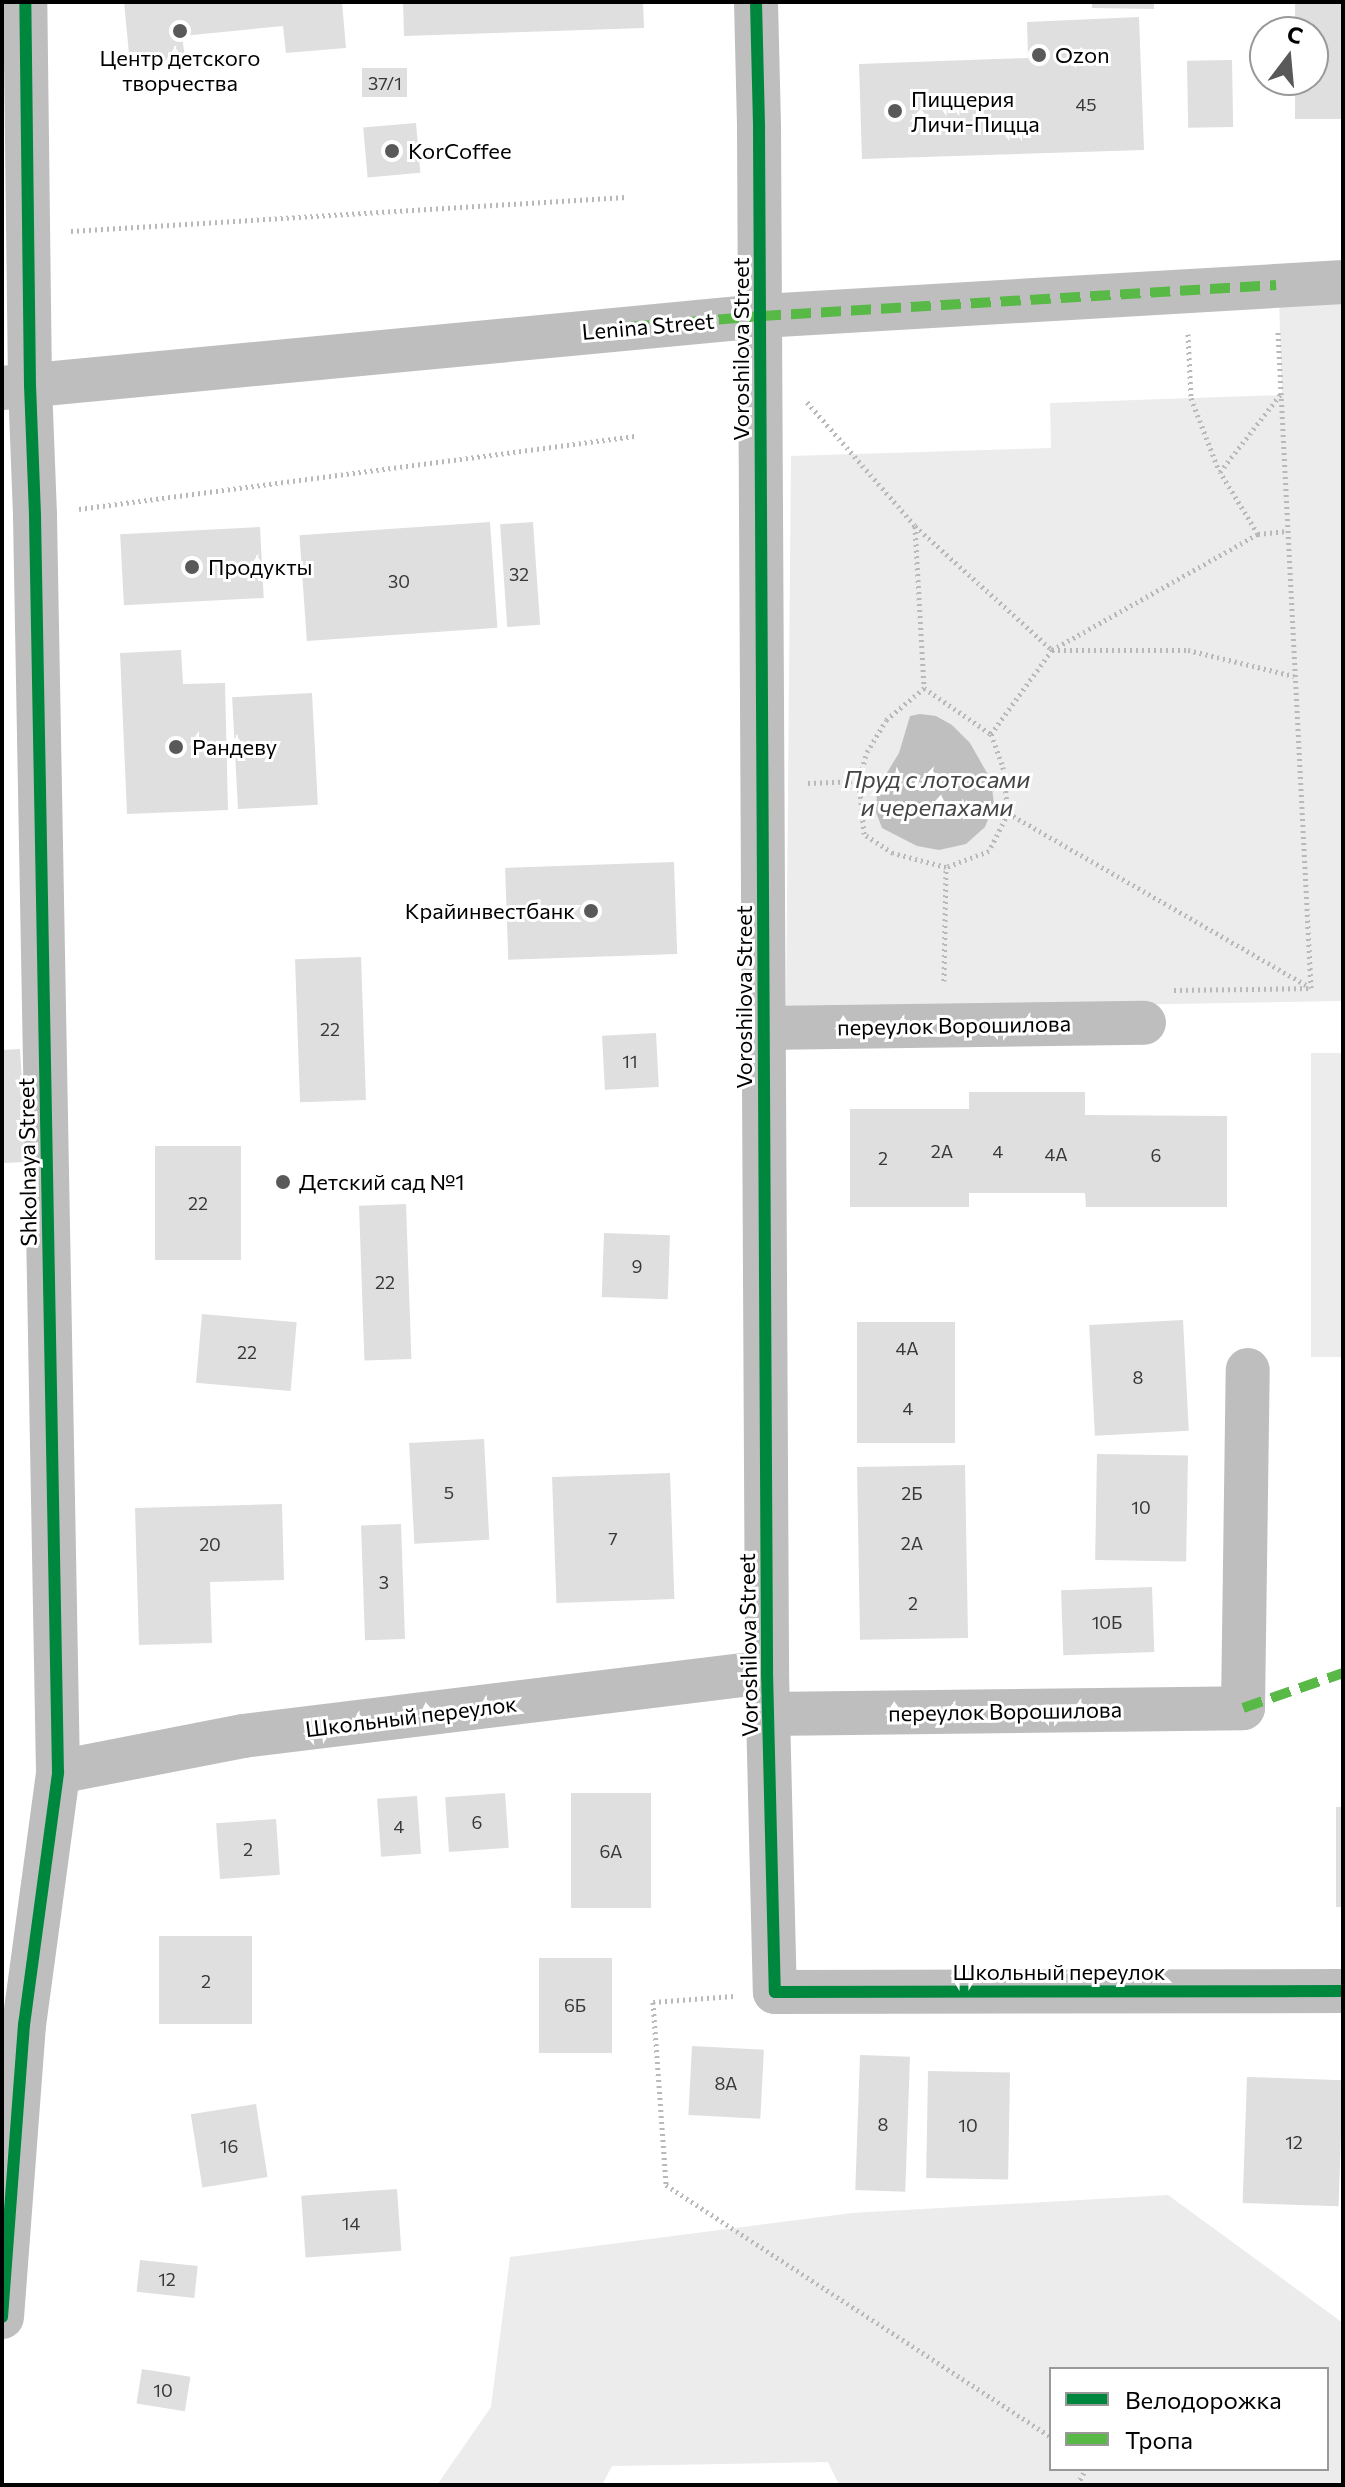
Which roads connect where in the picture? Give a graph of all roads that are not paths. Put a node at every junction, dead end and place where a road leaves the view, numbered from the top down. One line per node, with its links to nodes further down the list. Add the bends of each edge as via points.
1 (25, 2): 5 (street, Shkolnaya Street, via 28,234)
2 (756, 2): 4 (street, Voroshilova Street)
3 (1343, 282): 4 (street, Lenina Street)
4 (761, 316): 5 (street, Lenina Street); 7 (street, Voroshilova Street)
5 (16, 387): 10 (street, Shkolnaya Street, via 35,515)
6 (1151, 1007): 7 (street, переулок Ворошилова)
7 (764, 1028): 9 (street, Voroshilova Street)
8 (1248, 1370): 9 (street, переулок Ворошилова, via 1243,1708)
9 (767, 1693): 10 (street, Школьный переулок, via 243,1736); 12 (street, Voroshilova Street)
10 (58, 1772): 13 (street, Shkolnaya Street, via 24,2025)
11 (1343, 1991): 12 (street, Школьный переулок)
12 (775, 1992)
13 (2, 2317)

